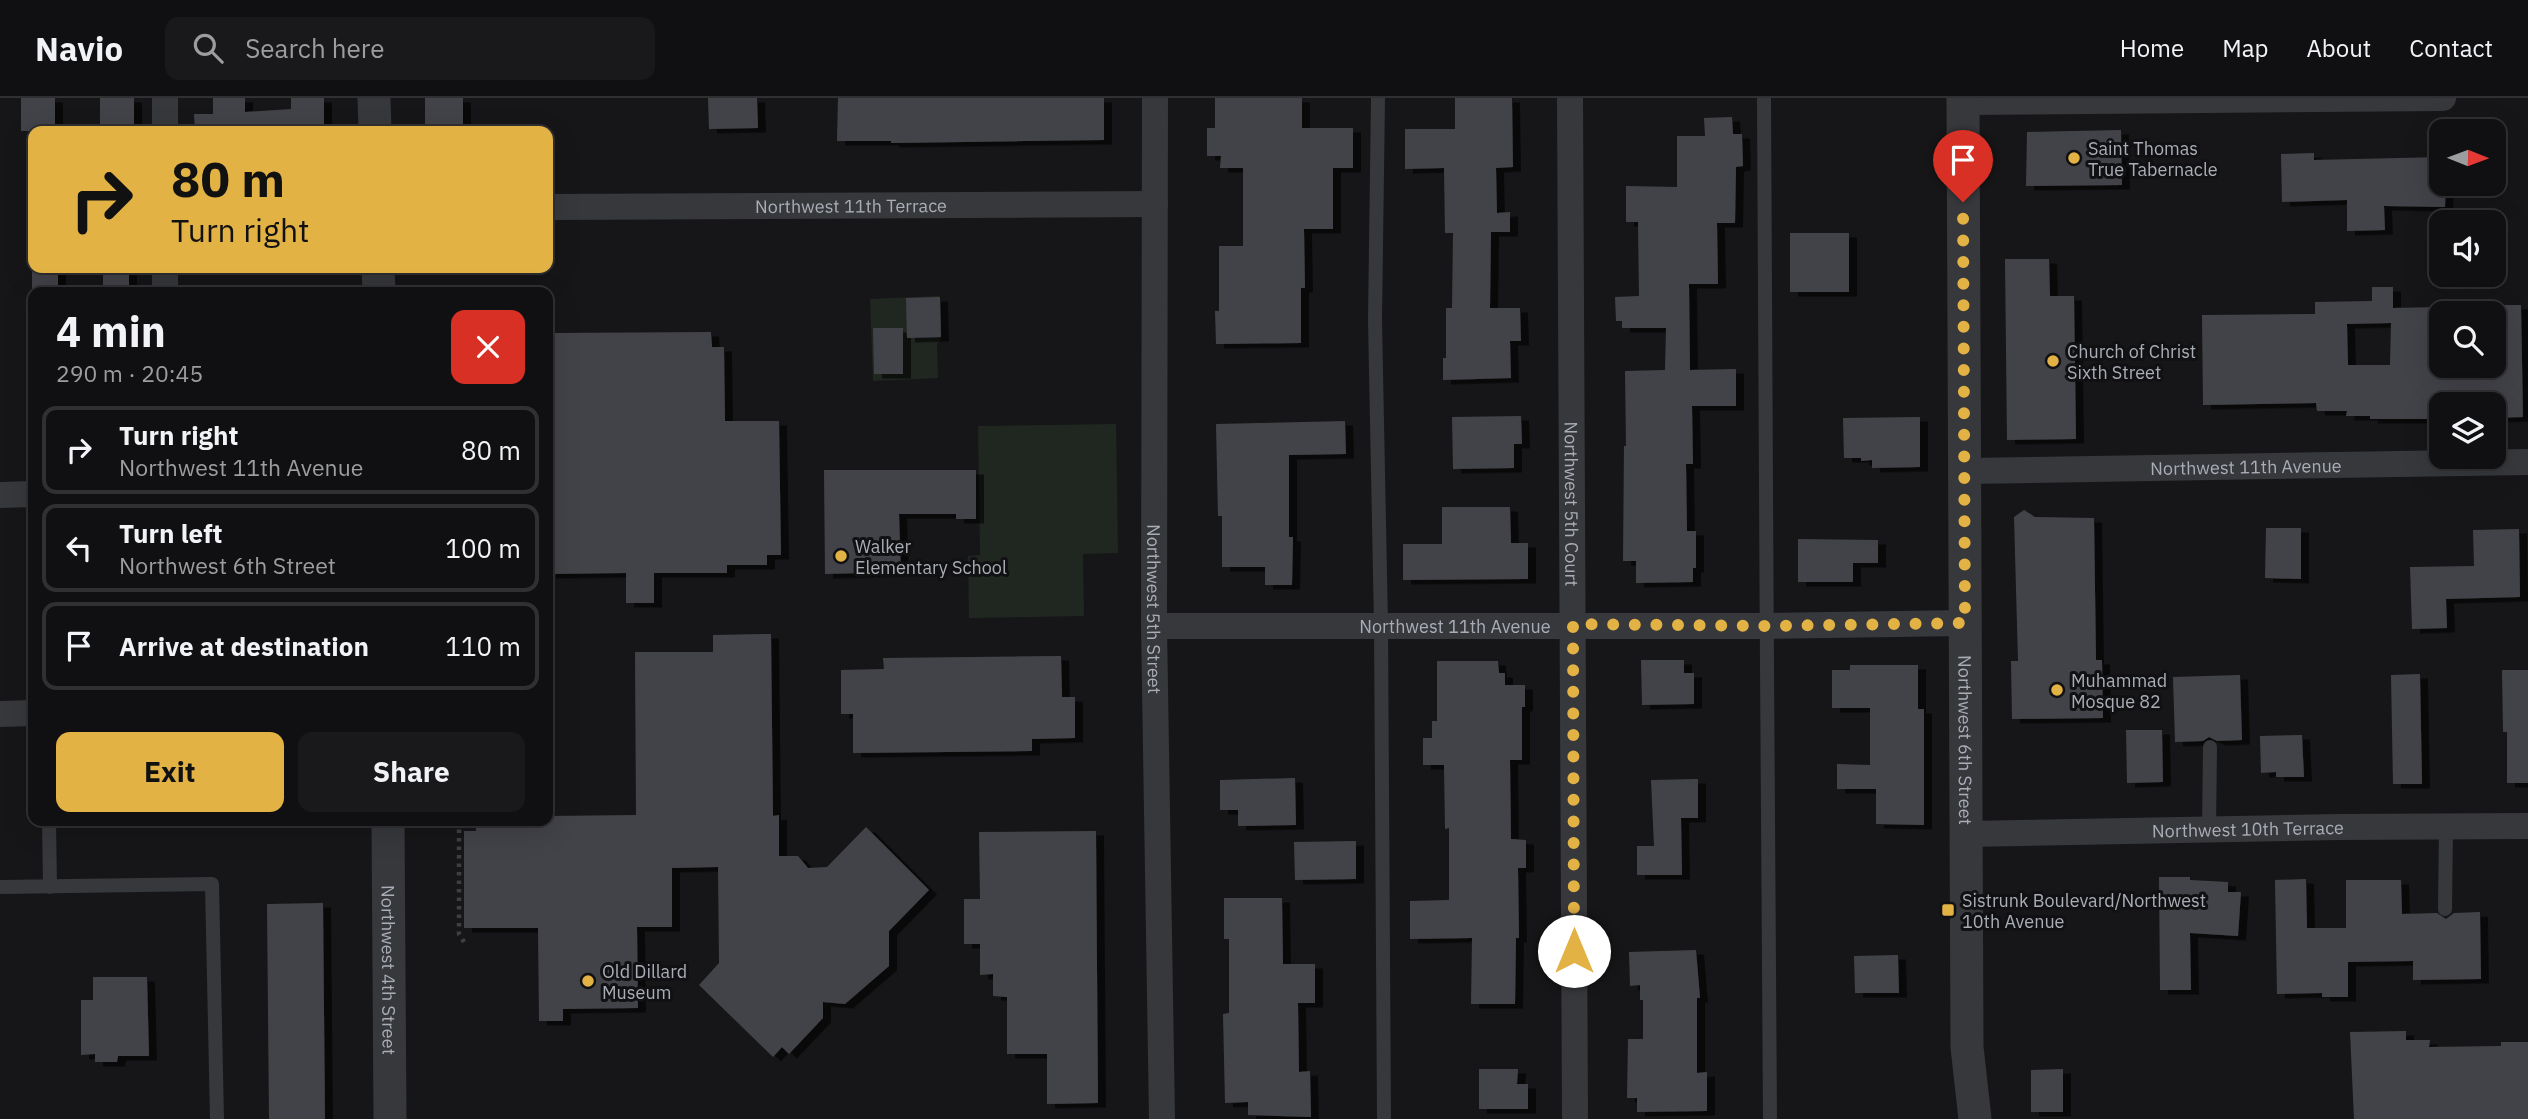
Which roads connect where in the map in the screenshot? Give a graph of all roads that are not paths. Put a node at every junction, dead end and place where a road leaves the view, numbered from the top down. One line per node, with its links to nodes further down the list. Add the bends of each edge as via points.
1 (165, 98): 10 (street)
2 (374, 98): 11 (street)
3 (1155, 98): 12 (street, Northwest 5th Street)
4 (1378, 98): 20 (lane, via 1375,320)
5 (1570, 98): 19 (street, Northwest 5th Court)
6 (1764, 98): 22 (lane)
7 (2443, 98): 8 (street)
8 (2332, 99): 9 (street)
9 (1963, 100): 15 (street, Northwest 6th Street)
10 (165, 126)
11 (374, 126)
12 (1155, 204): 13 (street, Northwest 11th Terrace); 21 (street, Northwest 5th Street)
13 (553, 206)
14 (2528, 462): 15 (street, Northwest 11th Avenue)
15 (1964, 471): 18 (street, Northwest 6th Street)
16 (0, 495): 17 (street)
17 (28, 495)
18 (1965, 623): 22 (street, Northwest 11th Avenue); 31 (street, Northwest 6th Street)
19 (1573, 624): 20 (street, Northwest 11th Avenue); 22 (street, Northwest 11th Avenue); 40 (street, Northwest 5th Court)
20 (1381, 625): 21 (street, Northwest 11th Avenue); 39 (lane)
21 (1154, 626): 38 (street, Northwest 5th Street)
22 (1766, 626): 41 (lane)
23 (28, 713): 24 (street)
24 (0, 714)
25 (2210, 747): 30 (lane)
26 (49, 826): 33 (lane)
27 (388, 826): 37 (street, Northwest 4th Street)
28 (2528, 826): 29 (street, Northwest 10th Terrace)
29 (2446, 827): 30 (street, Northwest 10th Terrace); 34 (lane)
30 (2209, 831): 31 (street, Northwest 10th Terrace)
31 (1966, 834): 35 (street, Northwest 6th Street)
32 (0, 887): 33 (lane)
33 (50, 887): 36 (lane, via 212,884)
34 (2445, 909)
35 (1967, 1046): 42 (street, Northwest 6th Street); 43 (street, Northwest 6th Street)
36 (217, 1119)
37 (390, 1119)
38 (1162, 1119)
39 (1384, 1119)
40 (1576, 1119)
41 (1770, 1119)
42 (1954, 1119)
43 (1975, 1119)

